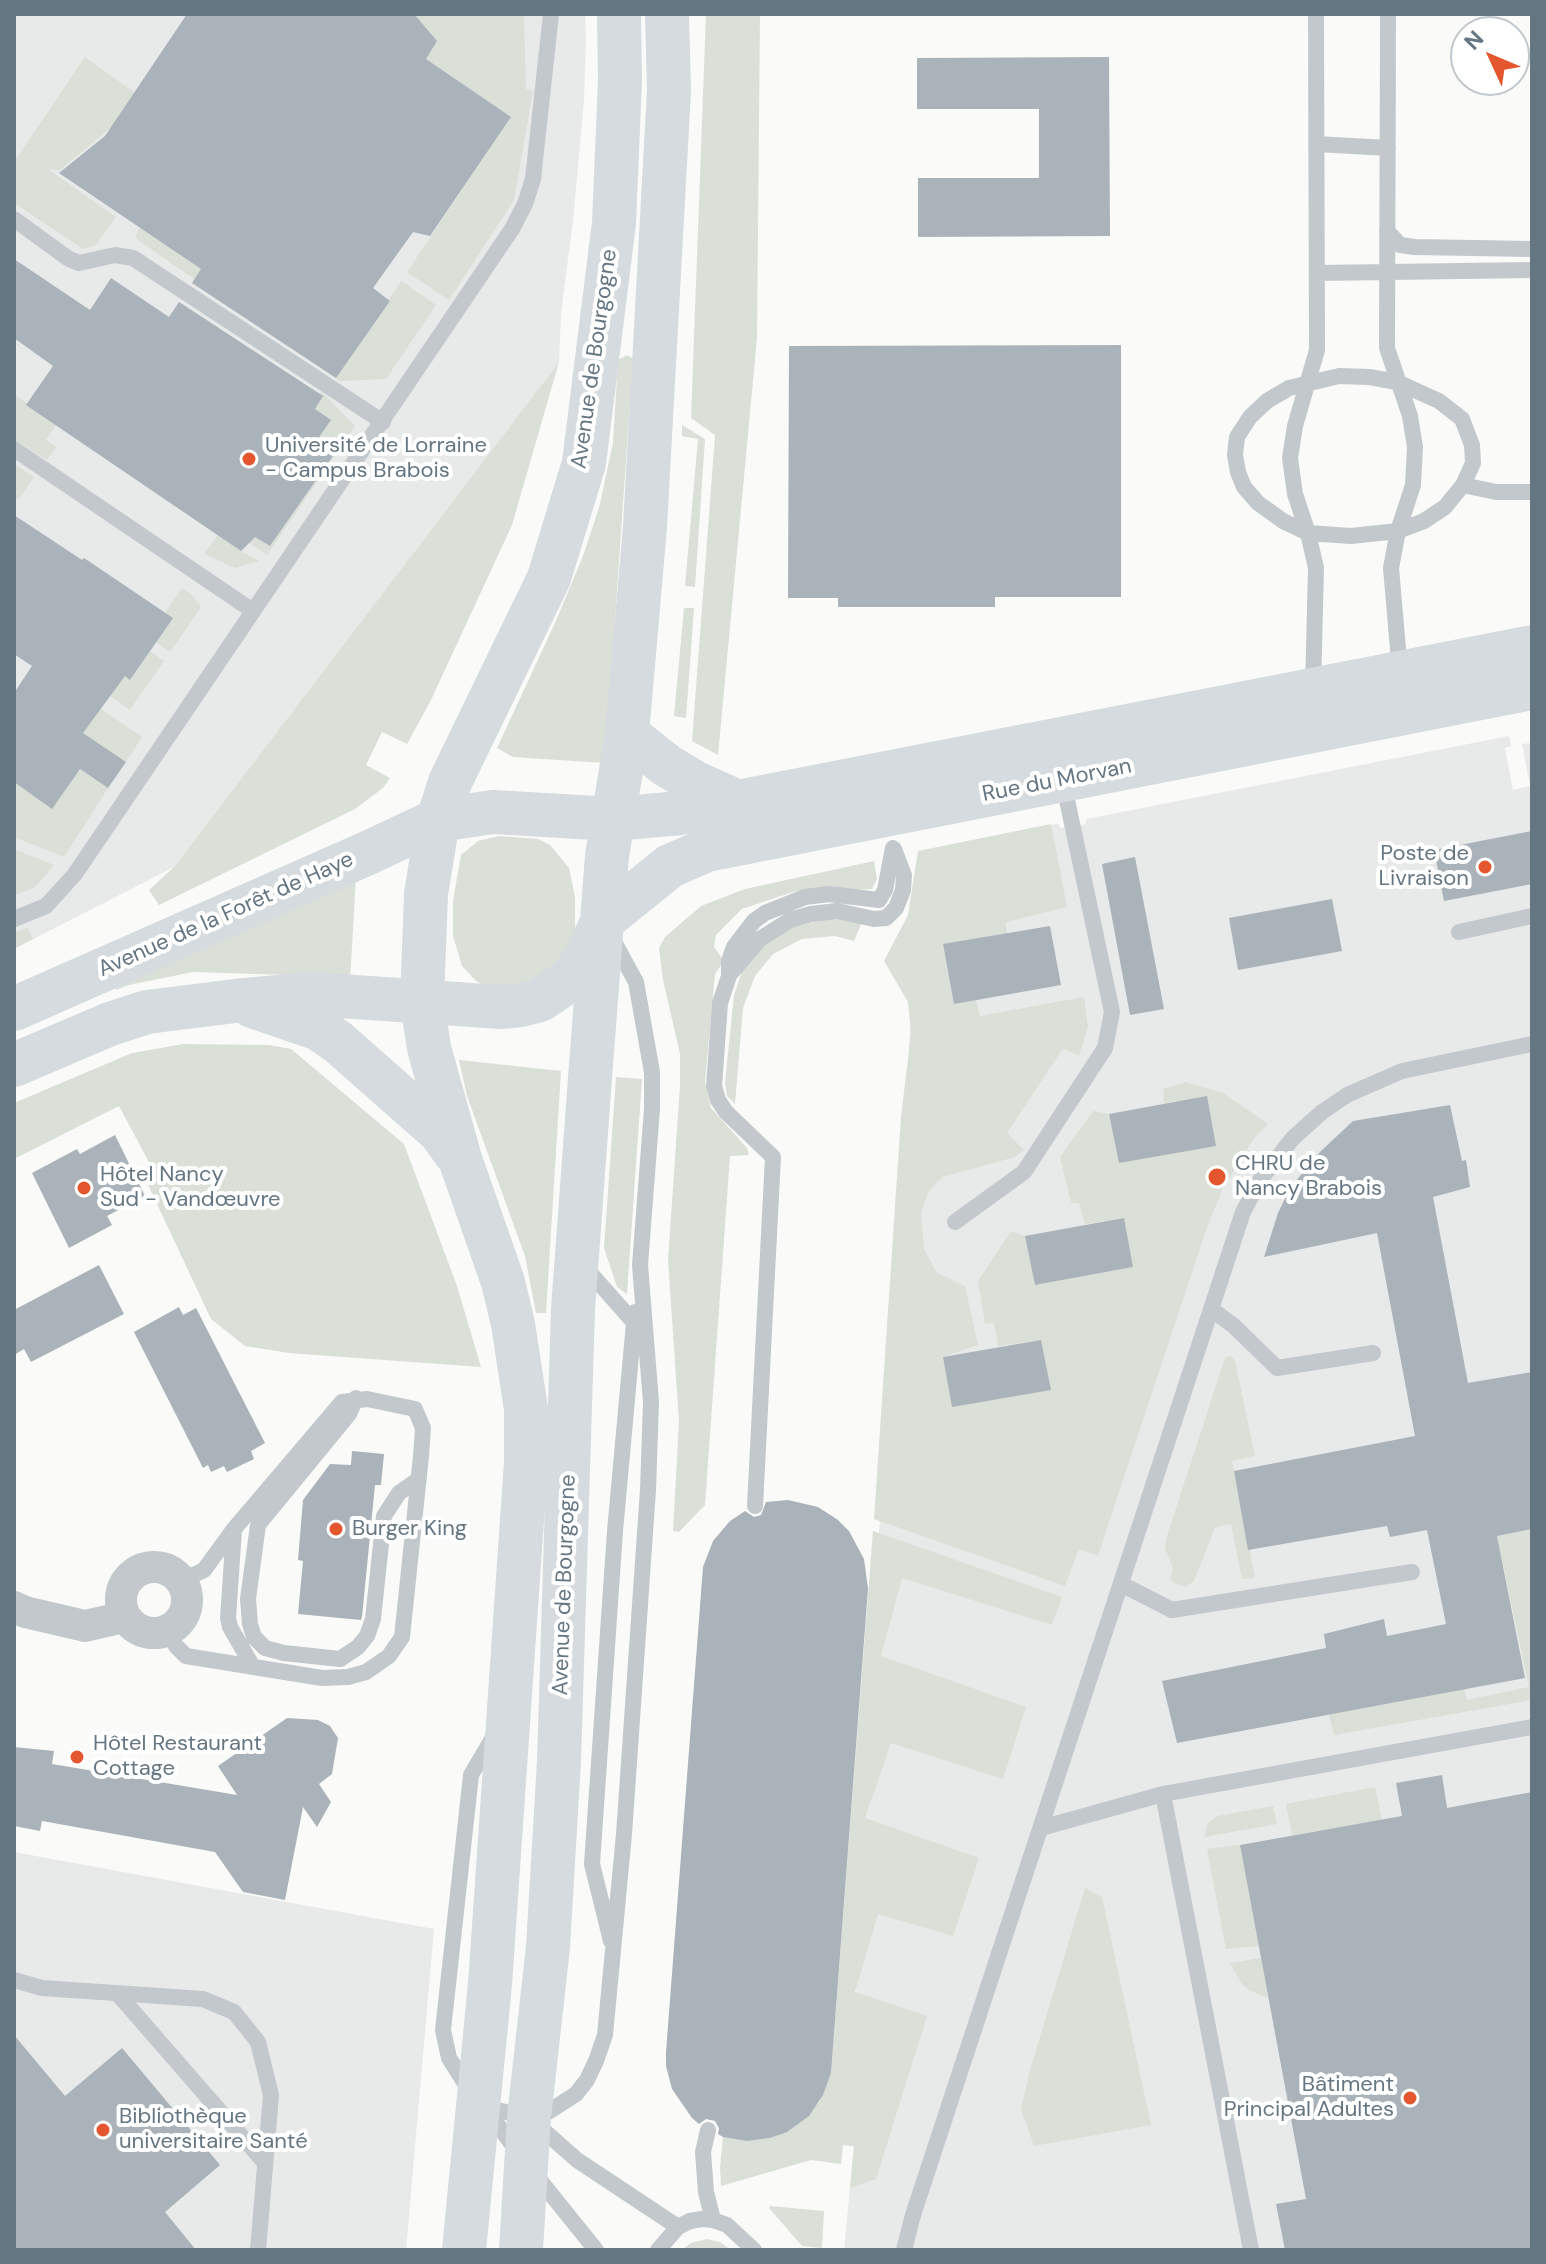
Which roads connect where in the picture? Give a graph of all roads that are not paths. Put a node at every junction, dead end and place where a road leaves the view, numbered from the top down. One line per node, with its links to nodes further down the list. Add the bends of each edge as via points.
1 (551, 14): 16 (lane, via 533,179 525,204)
2 (619, 14): 31 (main road, Avenue de Bourgogne, via 614,223 584,463 549,578 462,756)
3 (667, 14): 27 (main road, Avenue de Bourgogne, via 669,91 645,527)
4 (1316, 14): 6 (lane)
5 (1388, 14): 7 (lane)
6 (1316, 144): 7 (lane); 13 (lane)
7 (1388, 148): 9 (lane)
8 (14, 219): 16 (lane, via 79,263 115,255 133,258)
9 (1387, 231): 10 (lane, via 1400,245 1414,247); 11 (lane)
10 (1532, 249)
11 (1388, 270): 12 (lane); 13 (lane); 15 (lane, via 1387,348)
12 (1532, 270)
13 (1317, 273): 14 (lane, via 1317,350)
14 (1309, 381): 15 (lane, via 1339,376); 21 (lane, via 1290,458); 21 (lane, via 1267,401 1250,417 1237,437 1235,455 1244,487 1258,503)
15 (1397, 382): 18 (lane, via 1439,401 1462,419 1473,463); 20 (lane, via 1415,447 1413,485)
16 (383, 422): 22 (lane)
17 (14, 449): 22 (lane)
18 (1463, 485): 19 (lane); 20 (lane, via 1445,507)
19 (1532, 492)
20 (1398, 531): 21 (lane); 24 (lane, via 1391,581)
21 (1308, 533): 26 (lane, via 1316,581)
22 (253, 611): 35 (lane, via 60,893 46,906)
23 (1532, 647): 24 (main road, Rue du Morvan)
24 (1400, 673): 26 (main road, Rue du Morvan)
25 (1532, 688): 28 (main road, Rue du Morvan)
26 (1313, 691): 29 (main road, Rue du Morvan)
27 (627, 734): 29 (main road, via 666,765); 30 (main road, Avenue de Bourgogne)
28 (1063, 780): 32 (main road, Rue du Morvan); 45 (lane, via 1112,1012 1105,1048 1024,1172)
29 (736, 801): 30 (main road, Rue du Morvan)
30 (613, 819): 31 (main road, via 493,812); 36 (main road, Avenue de Bourgogne)
31 (438, 820): 33 (main road, Avenue de Bourgogne); 41 (main road, Avenue de la Forêt de Haye)
32 (891, 832): 36 (main road, Rue du Morvan, via 707,850 680,859); 52 (lane, via 904,875 896,908 886,918 837,911 790,920 760,939 729,976 720,1003 714,1086 718,1100 773,1157)
33 (427, 913): 39 (main road, Avenue de Bourgogne); 40 (main road, via 455,972 467,987)
34 (1532, 916): 37 (lane)
35 (14, 919)
36 (603, 920): 40 (main road, Avenue de Bourgogne, via 570,980 540,1000); 46 (main road, Avenue de Bourgogne); 48 (lane, via 636,982 652,1072)
37 (1459, 932)
38 (235, 1001): 39 (main road, via 311,994); 43 (main road, via 147,1012); 44 (main road, via 327,1034 440,1132)
39 (422, 1002): 40 (main road, Avenue de Bourgogne); 44 (main road, Avenue de Bourgogne, via 429,1048)
40 (501, 1007)
41 (14, 1009)
42 (1532, 1044): 47 (lane, via 1402,1071 1371,1082 1322,1112 1260,1180 1243,1212)
43 (14, 1065)
44 (460, 1159): 67 (main road, Avenue de Bourgogne, via 503,1282 526,1409)
45 (955, 1222)
46 (578, 1259): 48 (lane); 68 (main road, Avenue de Bourgogne, via 559,1761 548,1947)
47 (1211, 1309): 49 (lane, via 1277,1368); 56 (lane)
48 (640, 1328): 64 (lane, via 651,1402 648,1490); 64 (lane, via 615,1531 592,1864)
49 (1373, 1353)
50 (356, 1398): 51 (lane, via 415,1409 423,1428); 51 (lane, via 342,1424 258,1525 248,1599 254,1637 265,1648 340,1659 358,1647 373,1619 384,1516 399,1493); 53 (lane, via 342,1402)
51 (419, 1479): 60 (lane, via 402,1637 389,1656 348,1677)
52 (755, 1506)
53 (234, 1529): 55 (lane, via 204,1570); 60 (lane, via 228,1618)
54 (1412, 1572): 56 (lane, via 1172,1610)
55 (181, 1581): 58 (street, via 161,1567 136,1571 121,1592); 59 (street, via 186,1610)
56 (1121, 1584): 63 (lane)
57 (14, 1607): 58 (street, via 85,1626)
58 (124, 1617): 59 (street, via 135,1629)
59 (168, 1632): 60 (lane, via 186,1656)
60 (253, 1667)
61 (1532, 1727): 62 (lane)
62 (1163, 1794): 63 (lane); 81 (lane)
63 (1041, 1828): 80 (lane)
64 (614, 1954): 68 (lane, via 605,2035 587,2080 563,2104)
65 (14, 1980): 66 (lane, via 42,1988)
66 (117, 1993): 70 (lane); 70 (lane, via 203,1999 234,2012 258,2042 271,2095)
67 (480, 2101): 68 (lane); 71 (lane); 75 (main road, Avenue de Bourgogne)
68 (529, 2117): 71 (main road, Avenue de Bourgogne); 73 (lane, via 577,2160)
69 (708, 2130): 72 (lane, via 704,2160)
70 (265, 2163): 74 (lane)
71 (527, 2164): 76 (main road, Avenue de Bourgogne); 77 (lane)
72 (713, 2220): 73 (lane); 79 (lane)
73 (678, 2227): 78 (lane)
74 (258, 2250)
75 (464, 2250)
76 (521, 2250)
77 (596, 2250)
78 (658, 2250)
79 (754, 2250)
80 (904, 2250)
81 (1251, 2250)

